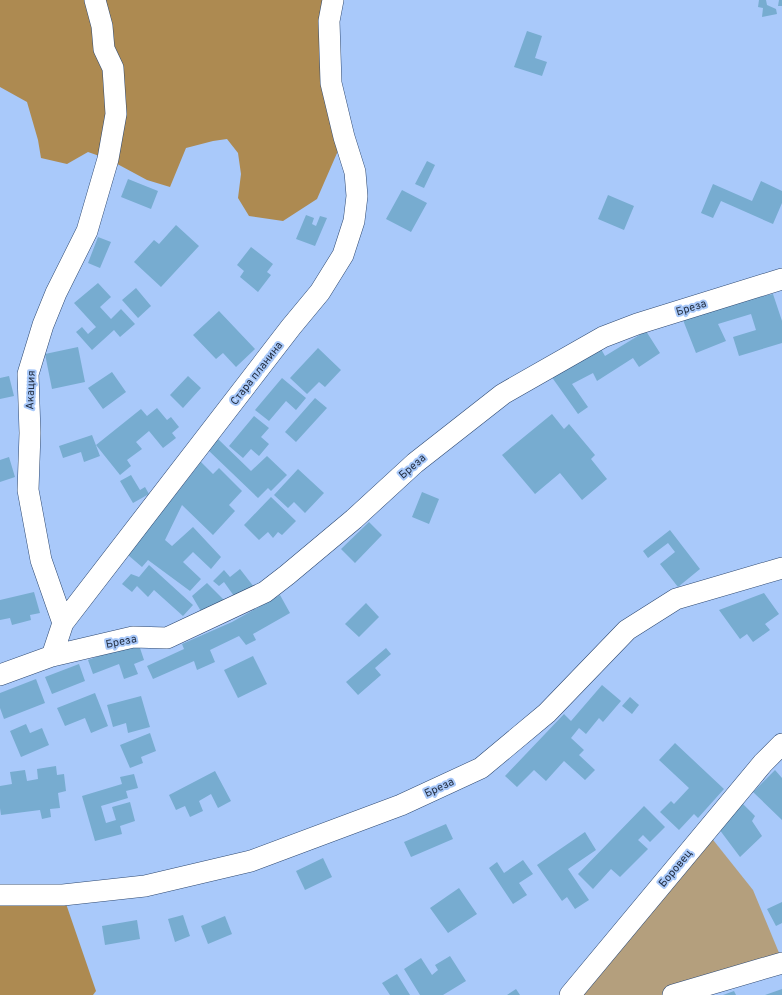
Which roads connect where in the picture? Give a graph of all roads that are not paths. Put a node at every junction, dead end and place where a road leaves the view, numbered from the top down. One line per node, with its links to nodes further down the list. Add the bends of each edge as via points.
1 (95, 0): 5 (street, Акация, via 102,26 104,49 112,68 116,114 108,159 87,231 56,293 28,374 28,490 41,560)
2 (333, 0): 5 (street, Стара планина, via 329,21 331,83 355,172 357,196 354,221 343,255 320,292)
3 (782, 279): 6 (street, Бреза, via 603,337 503,394 415,463 354,519 265,592 167,638 133,637)
4 (782, 568): 9 (street, Бреза, via 676,599 626,630 547,713 481,768 401,805 251,861 145,886 64,894)
5 (63, 623): 6 (street, Стара планина)
6 (52, 656): 7 (street)
7 (0, 675)
8 (782, 744): 11 (street, Боровец, via 763,763)
9 (0, 895)
10 (782, 963): 12 (street)
11 (570, 995)
12 (673, 995)

